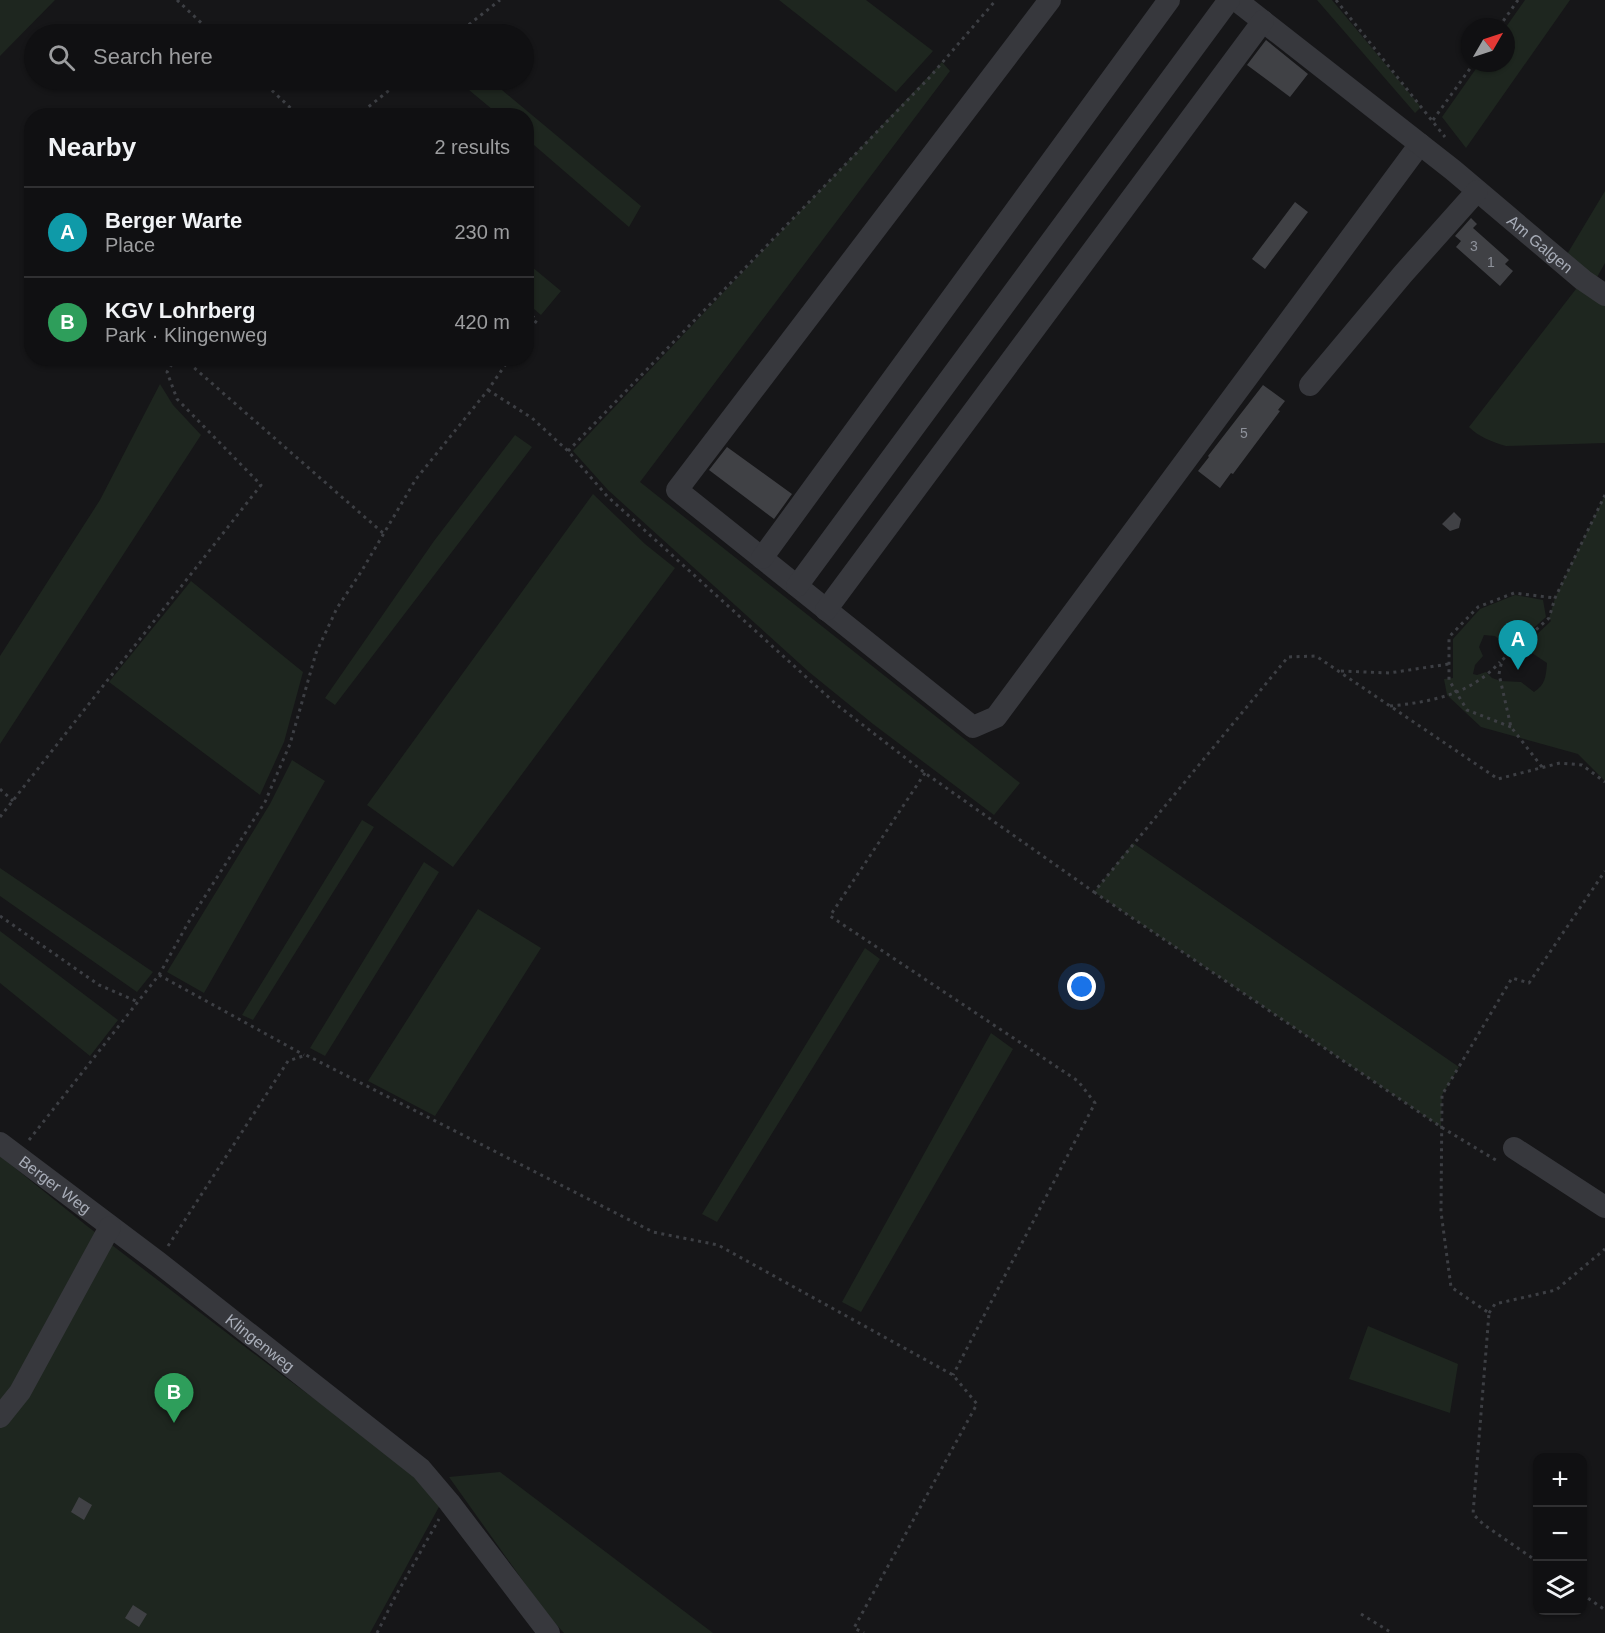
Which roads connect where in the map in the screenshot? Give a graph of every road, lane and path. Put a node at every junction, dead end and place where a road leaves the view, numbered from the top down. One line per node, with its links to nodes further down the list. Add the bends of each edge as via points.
1 (177, 0): 12 (path)
2 (500, 0): 13 (path)
3 (996, 0): 27 (path, via 921,87)
4 (1050, 0): 30 (street, via 677,490)
5 (1169, 0): 30 (street)
6 (1229, 0): 31 (street)
7 (1236, 0): 11 (street, Am Galgen)
8 (1336, 0): 14 (path, via 1433,121)
9 (1518, 0): 10 (path)
10 (1505, 18)
11 (1263, 21): 19 (street, Am Galgen); 33 (street)
12 (202, 24)
13 (470, 24)
14 (1468, 72)
15 (272, 90): 17 (path)
16 (390, 90): 18 (path)
17 (291, 108)
18 (367, 108)
19 (1420, 144): 20 (street, Am Galgen); 33 (street, via 996,717 973,727)
20 (1477, 191): 21 (street, Am Galgen); 25 (street)
21 (1605, 295)
22 (171, 366): 44 (path, via 167,372 177,399 261,484)
23 (192, 366): 29 (path)
24 (504, 366): 26 (path)
25 (1310, 385)
26 (488, 390): 27 (path, via 532,418); 29 (path, via 416,478)
27 (568, 451): 41 (path, via 607,496 837,705)
28 (1605, 495): 32 (path)
29 (384, 533): 49 (path, via 337,608 316,653 290,744 265,802)
30 (762, 558): 31 (street)
31 (797, 586): 33 (street)
32 (1556, 598): 34 (path, via 1549,618); 35 (path, via 1514,593 1478,607 1449,637)
33 (826, 610)
34 (1502, 660): 37 (path, via 1480,680); 39 (path, via 1499,674)
35 (1449, 664): 36 (path, via 1389,673); 37 (path, via 1449,680)
36 (1339, 671): 38 (path); 47 (path, via 1316,656 1288,657)
37 (1456, 692): 38 (path, via 1423,703); 39 (path, via 1467,710)
38 (1390, 706): 40 (path, via 1498,779)
39 (1511, 727): 40 (path)
40 (1542, 767): 42 (path, via 1560,763 1582,765)
41 (925, 773): 47 (path); 60 (path, via 830,916 1078,1081 1095,1103)
42 (1605, 782)
43 (0, 789): 44 (path)
44 (13, 801): 45 (path)
45 (0, 817)
46 (1605, 871): 52 (path, via 1529,983 1512,978 1442,1095)
47 (1094, 892): 52 (path)
48 (0, 916): 50 (path, via 99,985)
49 (159, 975): 50 (path); 51 (path)
50 (138, 1002): 53 (path)
51 (306, 1055): 58 (path, via 288,1061); 60 (path, via 653,1232 718,1245)
52 (1441, 1127): 54 (path); 59 (path, via 1441,1212 1451,1287)
53 (8, 1150): 56 (street, Berger Weg)
54 (1508, 1156): 55 (street)
55 (1605, 1207)
56 (110, 1227): 58 (street, Klingenweg); 61 (street, via 20,1392)
57 (1605, 1248): 59 (path, via 1556,1290 1495,1304)
58 (158, 1262): 62 (street, Klingenweg, via 421,1469)
59 (1489, 1313): 63 (path, via 1473,1514)
60 (953, 1376): 69 (path, via 977,1404 854,1628)
61 (0, 1418)
62 (449, 1502): 67 (path); 68 (street, Klingenweg)
63 (1537, 1561)
64 (1587, 1597): 65 (path)
65 (1605, 1610)
66 (1361, 1614): 70 (path)
67 (377, 1633)
68 (549, 1633)
69 (864, 1633)
70 (1392, 1633)

